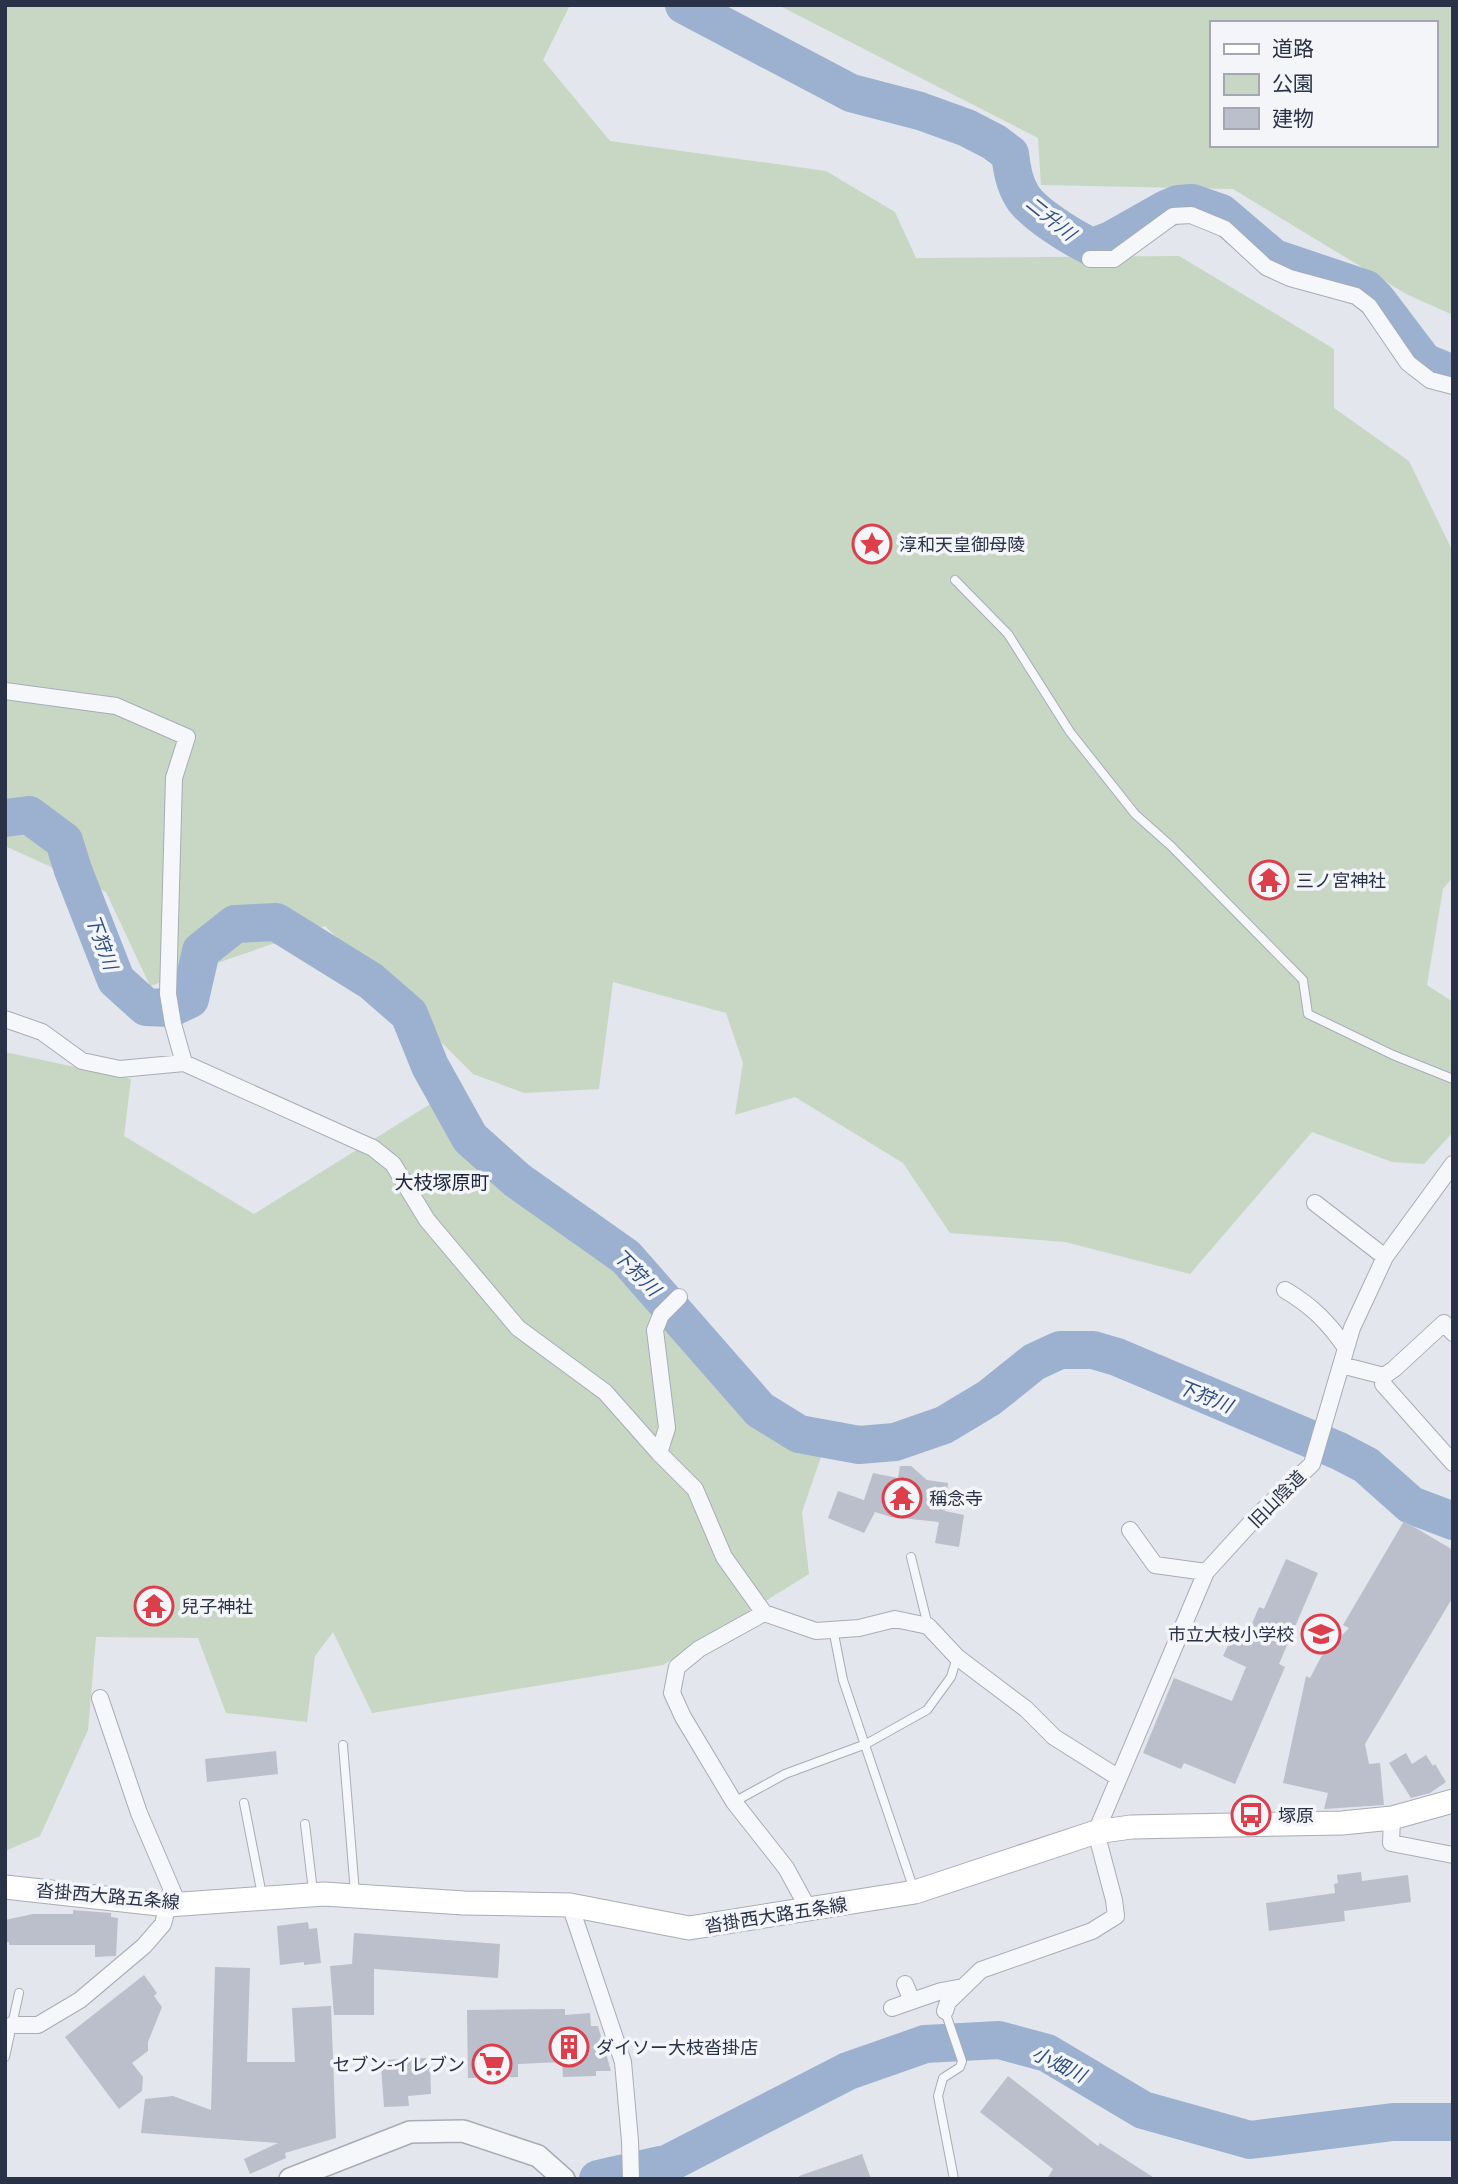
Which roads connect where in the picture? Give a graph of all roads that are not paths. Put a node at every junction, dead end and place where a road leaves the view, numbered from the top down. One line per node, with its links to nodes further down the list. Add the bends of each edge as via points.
1 (1090, 259): 2 (street, via 1114,259 1173,216 1192,215 1225,229 1266,267 1356,296 1369,306 1408,363 1430,380)
2 (1453, 386)
3 (955, 580): 7 (lane, via 1008,634 1070,732 1135,814 1303,980 1308,1014)
4 (5, 691): 6 (street, via 116,706 187,737 174,778 168,994)
5 (5, 1019): 6 (street, via 42,1032 82,1061 120,1069)
6 (184, 1063): 17 (street, via 373,1148 393,1164 427,1220 519,1328 605,1392)
7 (1453, 1079)
8 (1453, 1164): 10 (street, 旧山陰道)
9 (1315, 1203): 10 (street)
10 (1385, 1257): 14 (street, 旧山陰道)
11 (1284, 1290): 14 (street, via 1330,1325)
12 (679, 1298): 17 (street, via 661,1315 656,1330 667,1427)
13 (1453, 1333): 16 (street, via 1444,1323)
14 (1346, 1348): 15 (street, 旧山陰道)
15 (1341, 1365): 16 (street); 21 (street, 旧山陰道, via 1312,1464)
16 (1384, 1376): 18 (street, via 1383,1384)
17 (659, 1453): 22 (street, via 695,1489 724,1557)
18 (1453, 1463)
19 (1129, 1530): 21 (street, via 1155,1565)
20 (911, 1557): 23 (lane)
21 (1206, 1572): 29 (street, 旧山陰道)
22 (764, 1613): 24 (street, via 816,1631); 31 (street, via 698,1649 677,1667 672,1693)
23 (928, 1626): 24 (street, via 895,1619); 25 (street)
24 (832, 1629): 27 (lane, via 843,1680)
25 (957, 1657): 27 (lane, via 951,1677 927,1710); 29 (street, via 1027,1709 1054,1737)
26 (100, 1698): 42 (street)
27 (866, 1744): 31 (lane, via 785,1774); 38 (lane)
28 (343, 1745): 40 (lane)
29 (1119, 1778): 35 (street, 旧山陰道)
30 (1453, 1801): 33 (main road, 沓掛西大路五条線)
31 (734, 1802): 44 (street, via 786,1868)
32 (244, 1803): 41 (lane)
33 (1392, 1818): 35 (main road, 沓掛西大路五条線); 36 (street, via 1391,1843)
34 (305, 1824): 39 (lane)
35 (1096, 1832): 38 (main road, 沓掛西大路五条線); 46 (street, via 1116,1916 1092,1930 981,1970)
36 (1453, 1855)
37 (5, 1887): 42 (main road, 沓掛西大路五条線)
38 (915, 1892): 44 (main road, 沓掛西大路五条線)
39 (314, 1894): 40 (main road, 沓掛西大路五条線); 41 (main road, 沓掛西大路五条線)
40 (355, 1896): 43 (main road, 沓掛西大路五条線)
41 (263, 1898): 42 (main road, 沓掛西大路五条線)
42 (173, 1905): 51 (street, via 144,1946 80,2000 38,2025)
43 (570, 1905): 44 (main road, 沓掛西大路五条線, via 689,1928); 55 (street, via 622,2062)
44 (809, 1910)
45 (905, 1984): 48 (street)
46 (963, 1987): 48 (street); 50 (street, via 948,2002)
47 (19, 1993): 51 (lane)
48 (912, 2001): 49 (street)
49 (892, 2008)
50 (946, 2011): 56 (lane, via 962,2061 943,2078 938,2096)
51 (12, 2025): 52 (lane)
52 (5, 2057)
53 (290, 2179): 54 (street, via 410,2132 463,2131 538,2156)
54 (564, 2179)
55 (631, 2179)
56 (954, 2179)

